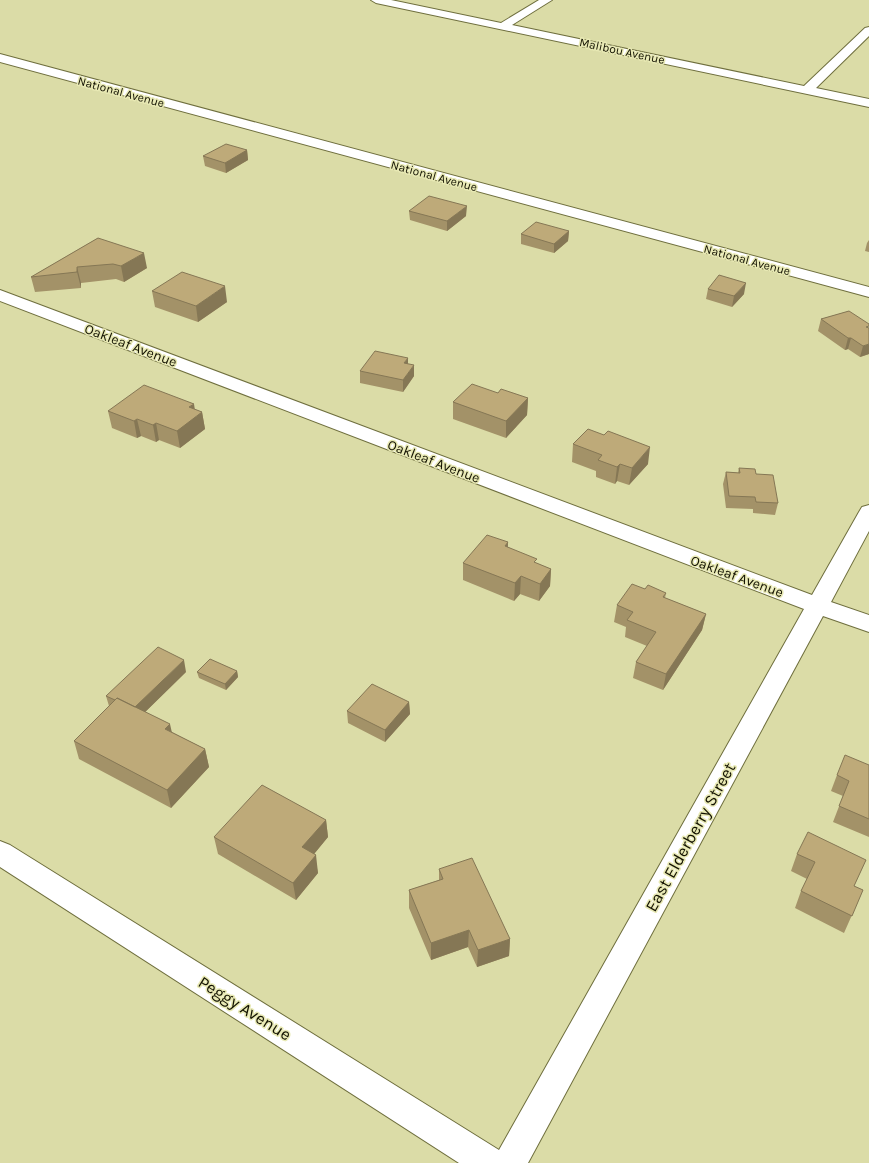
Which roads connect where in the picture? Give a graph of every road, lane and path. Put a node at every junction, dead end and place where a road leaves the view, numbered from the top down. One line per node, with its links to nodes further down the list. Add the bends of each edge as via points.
1 (376, 0): 3 (street, Malibou Avenue)
2 (547, 0): 3 (street)
3 (503, 26): 6 (street, Malibou Avenue)
4 (869, 30): 6 (street)
5 (0, 58): 8 (street, National Avenue)
6 (807, 90): 7 (street, Malibou Avenue)
7 (869, 103)
8 (869, 292)
9 (0, 295): 11 (street, Oakleaf Avenue)
10 (869, 512): 11 (street, East Elderberry Street)
11 (817, 606): 12 (street, Oakleaf Avenue); 15 (street, East Elderberry Street)
12 (869, 624)
13 (0, 853): 14 (street, Peggy Avenue)
14 (489, 1163)
15 (510, 1163)

